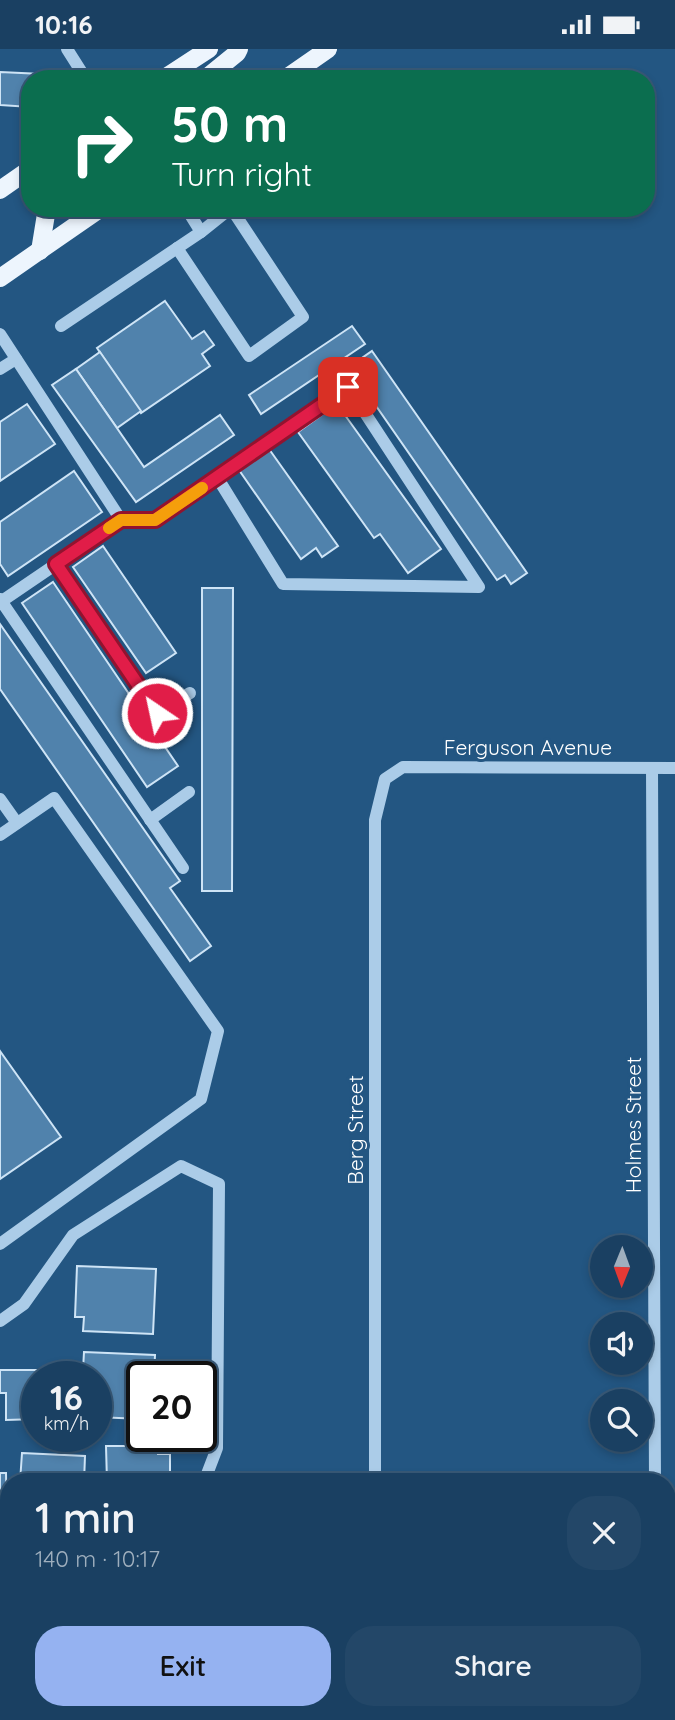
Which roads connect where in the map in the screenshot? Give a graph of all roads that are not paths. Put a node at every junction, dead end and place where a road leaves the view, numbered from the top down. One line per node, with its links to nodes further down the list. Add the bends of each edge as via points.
1 (67, 49): 5 (street)
2 (209, 49): 6 (main road)
3 (239, 49): 7 (main road)
4 (328, 49): 8 (main road)
5 (80, 70)
6 (177, 70)
7 (216, 70)
8 (298, 70)
9 (21, 175): 10 (main road)
10 (0, 190)
11 (46, 217): 18 (main road)
12 (88, 217): 18 (main road)
13 (192, 217): 16 (street)
14 (220, 217): 16 (street)
15 (237, 217): 17 (street, via 303,317 249,356)
16 (201, 232): 17 (street)
17 (177, 248): 20 (street)
18 (40, 251): 19 (main road)
19 (0, 278)
20 (61, 327)
21 (0, 334): 22 (street)
22 (16, 359): 23 (street); 25 (street)
23 (0, 369)
24 (217, 477): 24 (street, via 348,387 478,587 283,584); 25 (street, via 155,520)
25 (121, 520): 26 (street)
26 (56, 564): 27 (street); 28 (street, via 157,713)
27 (1, 600): 34 (street)
28 (190, 693)
29 (652, 768): 30 (street, Ferguson Avenue); 31 (street, Ferguson Avenue, via 404,767); 42 (street, Holmes Street)
30 (675, 768)
31 (385, 779): 41 (street, Berg Street, via 374,820)
32 (189, 792): 34 (street)
33 (0, 799): 35 (street)
34 (150, 820): 37 (street)
35 (17, 824): 36 (street); 38 (street, via 54,798 218,1031 201,1099)
36 (0, 835)
37 (183, 868)
38 (0, 1244)
39 (0, 1321): 40 (street, via 24,1304 73,1235 181,1166 219,1184 217,1448)
40 (207, 1473)
41 (375, 1473)
42 (655, 1473)

